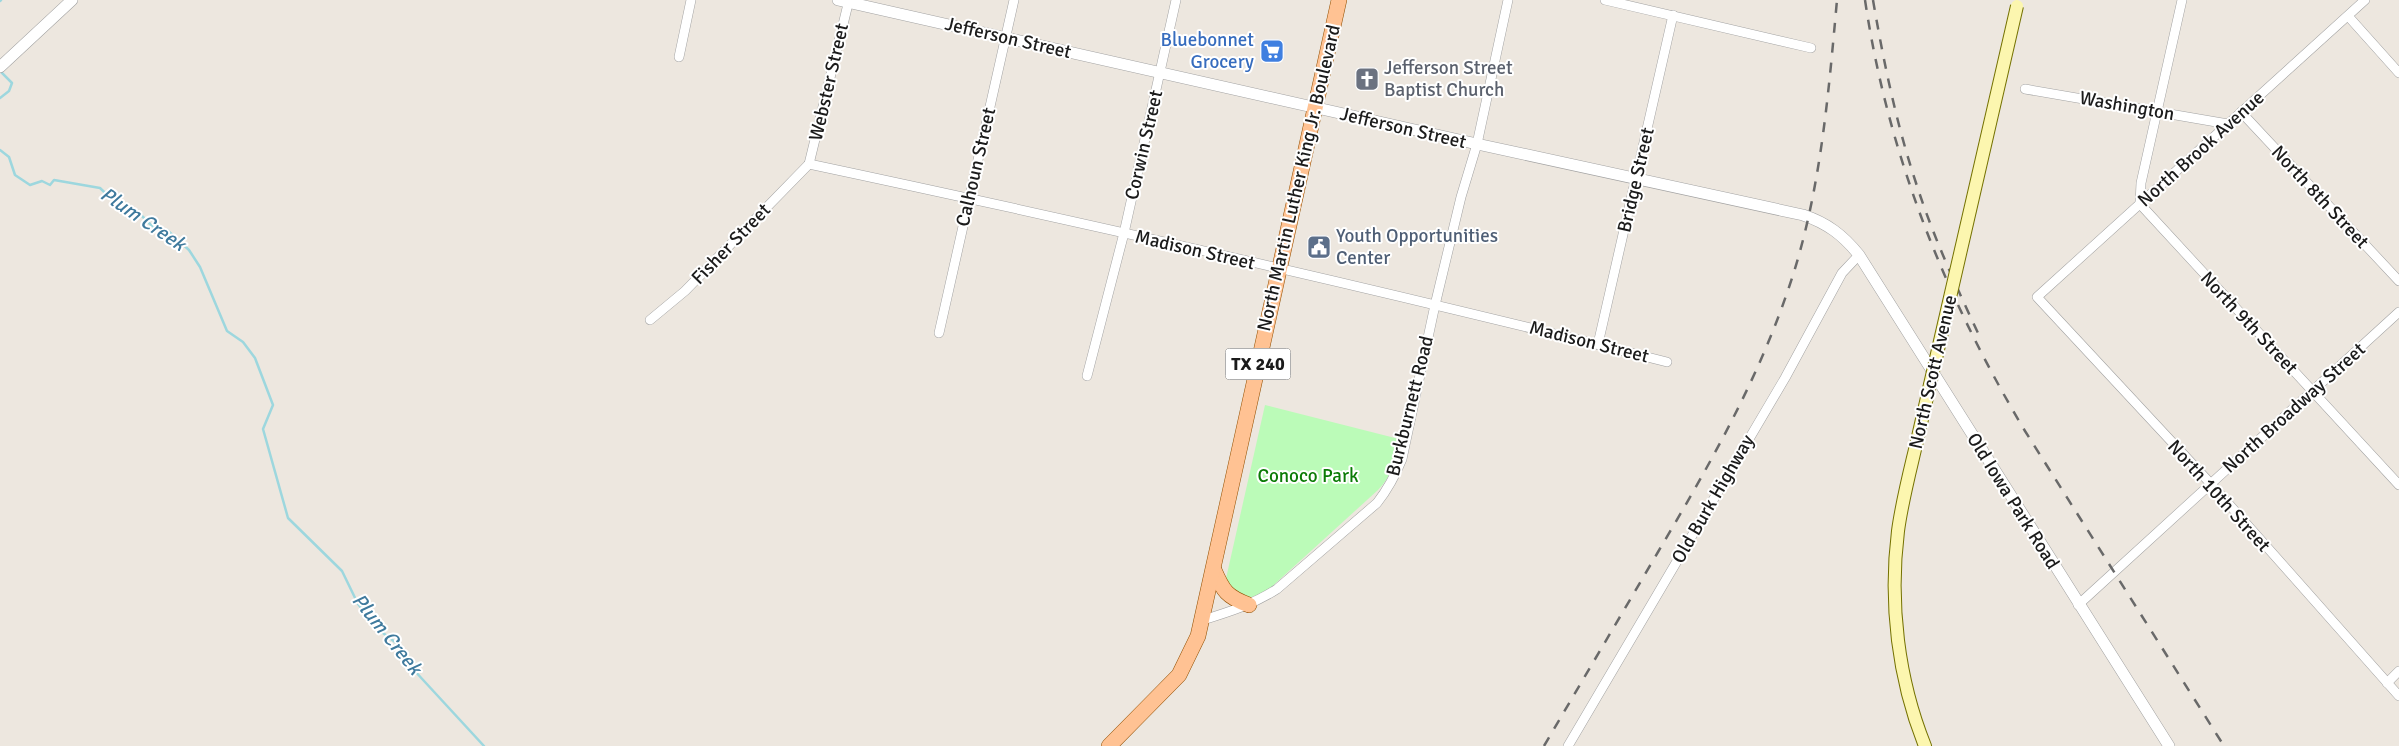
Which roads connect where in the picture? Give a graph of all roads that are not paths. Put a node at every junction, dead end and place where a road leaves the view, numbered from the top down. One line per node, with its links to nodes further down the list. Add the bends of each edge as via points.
1 (72, 0): 18 (street)
2 (691, 0): 17 (street)
3 (1014, 0): 15 (street, Calhoun Street)
4 (1176, 0): 19 (street, Corwin Street)
5 (1339, 0): 22 (main road, North Martin Luther King Jr. Boulevard / TX 240)
6 (1508, 0): 26 (street, Burkburnett Road)
7 (1605, 0): 13 (street)
8 (2182, 0): 23 (street)
9 (2353, 0): 11 (street)
10 (845, 1): 15 (street, Jefferson Street); 27 (street, Webster Street)
11 (2364, 1): 14 (street, North Brook Avenue)
12 (2017, 3): 55 (main road, North Scott Avenue, bridge, via 1898,531 1895,605 1905,680)
13 (1673, 15): 16 (street); 28 (street, Bridge Street)
14 (2348, 16): 20 (street); 24 (street, North Brook Avenue)
15 (1005, 38): 19 (street, Jefferson Street); 29 (street, Calhoun Street)
16 (1811, 48)
17 (678, 57)
18 (0, 67)
19 (1160, 73): 22 (street, Jefferson Street); 31 (street, Corwin Street)
20 (2399, 73)
21 (2025, 89): 23 (street, Washington)
22 (1315, 108): 26 (street, Jefferson Street); 33 (main road, North Martin Luther King Jr. Boulevard / TX 240)
23 (2157, 111): 25 (street, Washington); 30 (street, via 2141,183)
24 (2242, 112): 25 (street, North Brook Avenue); 34 (street, North 8th Street)
25 (2228, 124): 30 (street, North Brook Avenue)
26 (1477, 144): 28 (street, Jefferson Street); 36 (street, Burkburnett Road)
27 (809, 164): 29 (street, Madison Street); 38 (street, Fisher Street, via 685,291)
28 (1636, 180): 32 (street, Jefferson Street, via 1818,220 1837,231); 40 (street, Bridge Street)
29 (969, 198): 31 (street, Madison Street); 39 (street, Calhoun Street)
30 (2140, 204): 35 (street, North Brook Avenue); 43 (street, North 9th Street)
31 (1124, 233): 33 (street, Madison Street); 42 (street, Corwin Street)
32 (1859, 255): 48 (street, Old Iowa Park Road); 54 (street, Old Burk Highway, via 1842,273 1785,378)
33 (1278, 269): 36 (street, Madison Street); 46 (main road, North Martin Luther King Jr. Boulevard / TX 240)
34 (2399, 281)
35 (2037, 298): 44 (street, North 10th Street)
36 (1435, 305): 40 (street, Madison Street); 47 (street, Burkburnett Road, via 1402,458 1389,488 1377,503 1277,589)
37 (2399, 312): 43 (street, North Broadway Street)
38 (650, 320)
39 (939, 334)
40 (1598, 344): 41 (street, Madison Street)
41 (1667, 362)
42 (1087, 376)
43 (2312, 391): 44 (street, North Broadway Street); 45 (street, North 9th Street)
44 (2211, 484): 48 (street, North Broadway Street); 51 (street, North 10th Street)
45 (2399, 486)
46 (1214, 570): 47 (main road, via 1232,599); 49 (main road, North Martin Luther King Jr. Boulevard / TX 240)
47 (1249, 605): 49 (street, Burkburnett Road)
48 (2078, 605): 56 (street, Old Iowa Park Road)
49 (1203, 620): 53 (main road, TX 240, via 1195,646 1179,675)
50 (2399, 671): 51 (street)
51 (2387, 683): 52 (street, North 10th Street)
52 (2399, 696)
53 (1109, 746)
54 (1568, 746)
55 (1925, 746)
56 (2169, 746)

